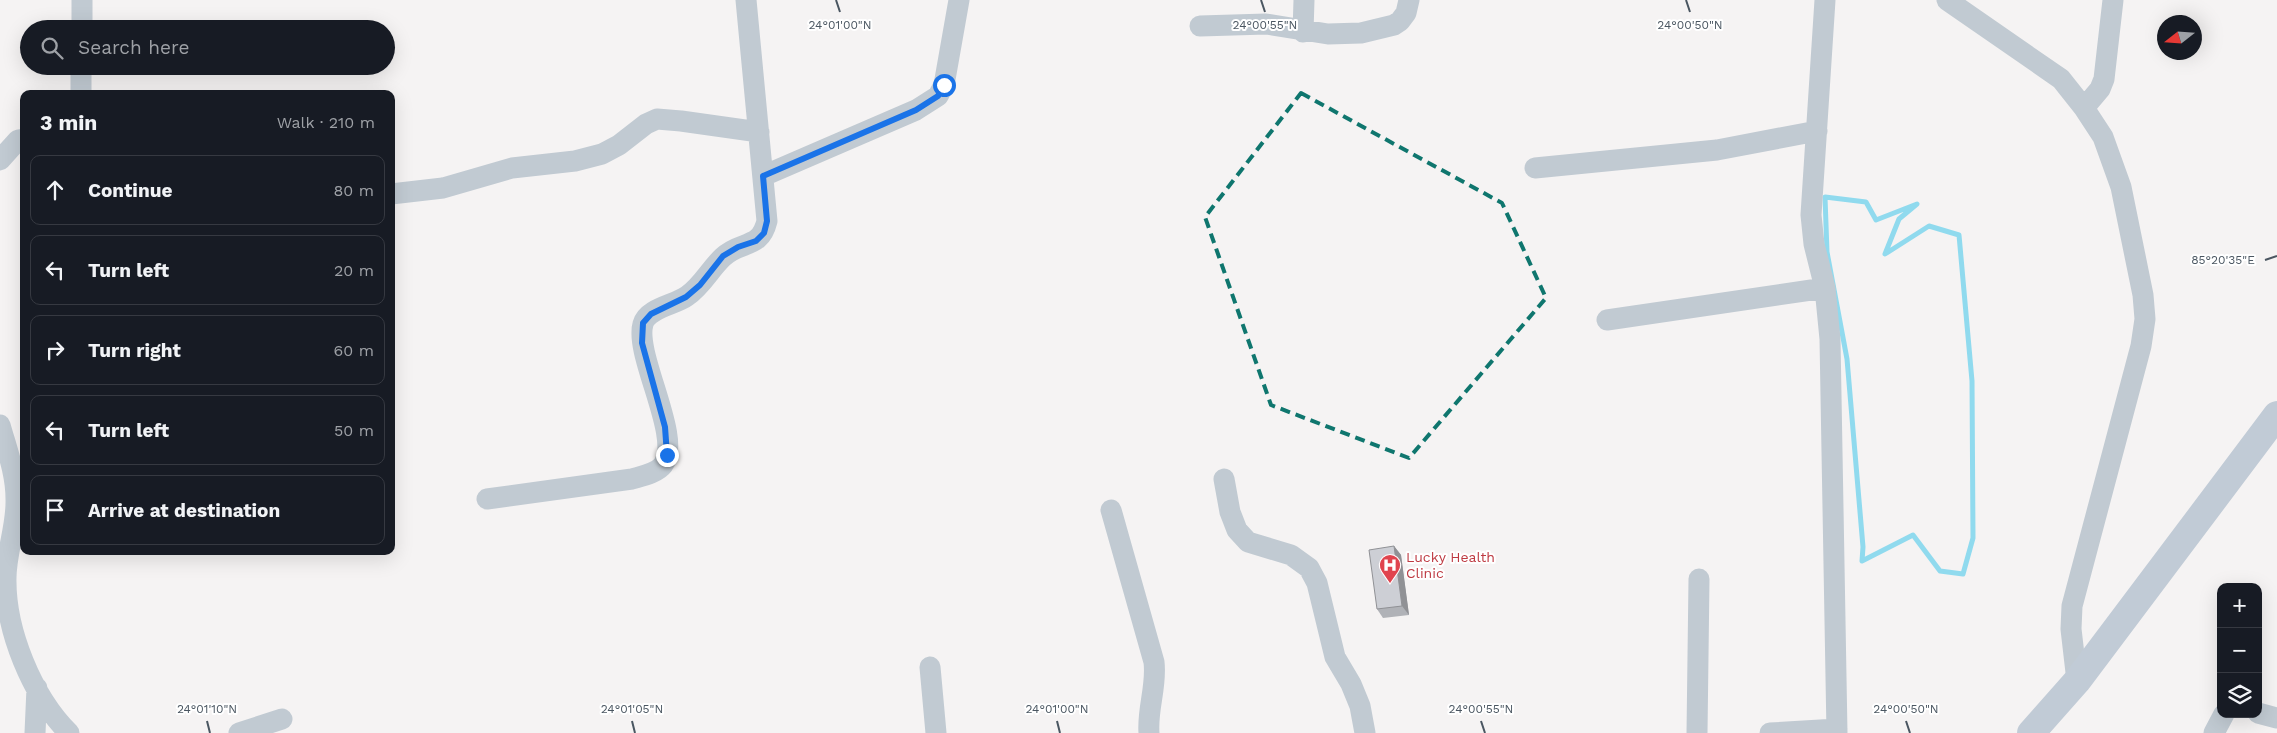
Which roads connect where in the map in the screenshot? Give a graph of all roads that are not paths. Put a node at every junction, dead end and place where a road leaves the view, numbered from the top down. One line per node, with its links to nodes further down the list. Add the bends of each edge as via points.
1 (82, 0): 9 (street)
2 (746, 0): 16 (street)
3 (959, 0): 20 (street, via 944,85 938,96 916,110)
4 (1304, 0): 11 (street)
5 (1409, 0): 11 (street, via 1406,13 1394,25 1342,35)
6 (1825, 0): 15 (street)
7 (1947, 0): 14 (street, via 2061,80)
8 (2113, 0): 14 (street, via 2104,79)
9 (82, 20)
10 (1200, 26): 11 (street, via 1266,24)
11 (1303, 32)
12 (81, 75): 13 (street)
13 (80, 90)
14 (2084, 108): 32 (street, via 2103,137 2122,187 2145,319 2141,346 2072,606)
15 (1817, 131): 19 (street, via 1708,151); 22 (street, via 1812,215 1814,244)
16 (759, 132): 20 (street); 21 (street, via 658,120 646,124 602,154 575,161 512,168 444,188)
17 (20, 139): 18 (street)
18 (0, 160)
19 (1535, 168)
20 (763, 176): 28 (street, via 767,221 764,233 756,241 723,256 686,297 651,314 643,323 642,343 665,427 667,455 663,466 632,479)
21 (395, 194)
22 (1824, 288): 23 (street); 38 (street, via 1830,339)
23 (1607, 320)
24 (2277, 415): 32 (main road)
25 (0, 425): 27 (street)
26 (1224, 479): 44 (street, via 1237,530 1248,542 1291,555 1308,568 1317,583 1335,657 1360,706)
27 (20, 499): 33 (street, via 6,576 7,594 17,644)
28 (487, 499)
29 (1111, 510): 43 (street, via 1154,662)
30 (1699, 579): 45 (street)
31 (930, 667): 42 (street)
32 (2077, 681): 47 (main road)
33 (37, 688): 39 (street); 40 (street)
34 (2262, 714): 36 (street)
35 (2222, 718): 48 (street)
36 (2277, 718)
37 (282, 719): 41 (street)
38 (1837, 731): 46 (street)
39 (35, 733)
40 (69, 733)
41 (239, 733)
42 (936, 733)
43 (1149, 733)
44 (1365, 733)
45 (1697, 733)
46 (1770, 733)
47 (2031, 733)
48 (2214, 733)

